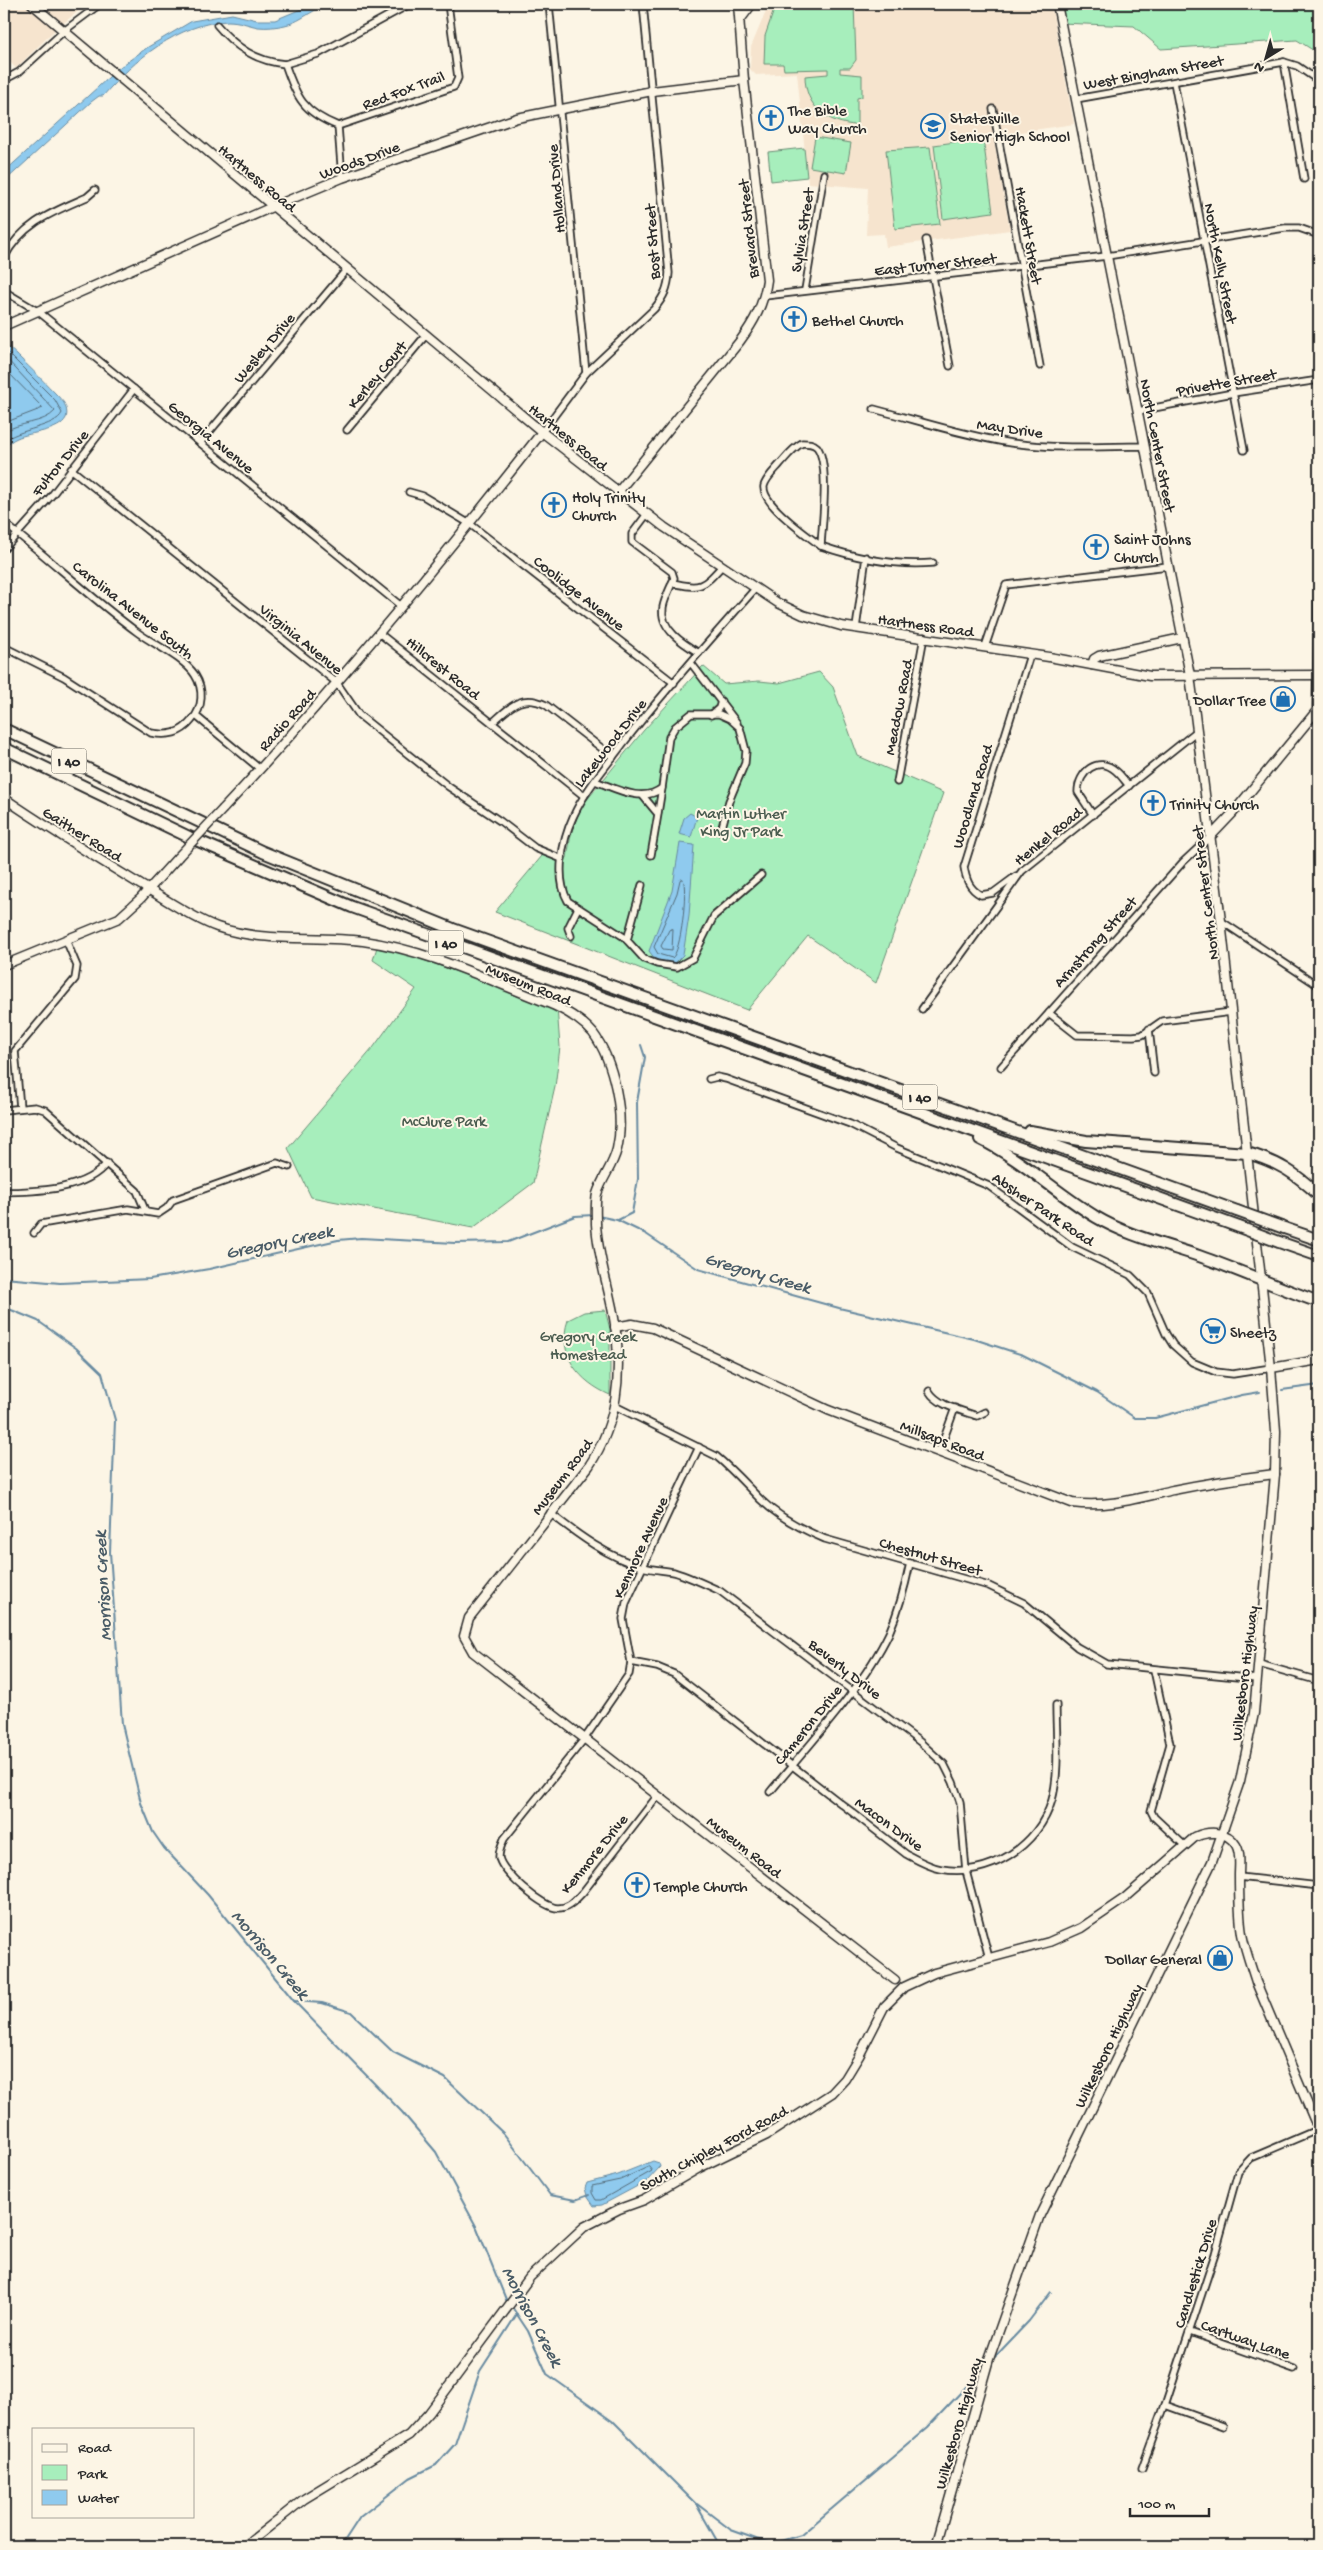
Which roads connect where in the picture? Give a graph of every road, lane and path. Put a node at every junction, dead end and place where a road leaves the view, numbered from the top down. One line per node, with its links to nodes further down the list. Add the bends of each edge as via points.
1 (32, 4): 12 (street, Hartness Road)
2 (100, 4): 12 (street)
3 (410, 4): 14 (street, via 318,54)
4 (448, 4): 23 (street, Red Fox Trail, via 458,78 454,86)
5 (549, 4): 21 (street, Holland Drive)
6 (643, 4): 19 (street, Bost Street)
7 (738, 4): 10 (street, Brevard Street)
8 (752, 4): 10 (street)
9 (1057, 4): 20 (street, North Center Street)
10 (740, 20): 16 (street, Brevard Street)
11 (217, 25): 14 (street, via 251,56)
12 (64, 31): 15 (street, via 19,72); 28 (street, Hartness Road)
13 (1284, 62): 17 (street, via 1297,66); 18 (street, West Bingham Street); 26 (street)
14 (285, 64): 23 (street, via 295,92 309,112)
15 (4, 80)
16 (744, 80): 19 (street, Woods Drive); 39 (street, Brevard Street, via 767,280)
17 (1319, 81)
18 (1174, 82): 20 (street, West Bingham Street); 31 (street, North Kelly Street)
19 (652, 91): 21 (street, Woods Drive); 45 (street, Bost Street, via 668,286 654,309)
20 (1076, 99): 32 (street, North Center Street)
21 (561, 108): 25 (street, Woods Drive, via 517,118); 45 (street, Holland Drive)
22 (993, 108): 34 (street, Hackett Street)
23 (338, 126): 25 (street)
24 (824, 174): 37 (street, Sylvia Street)
25 (342, 178): 28 (street, Woods Drive)
26 (1304, 179)
27 (95, 190): 33 (street, via 30,224 18,235)
28 (272, 207): 35 (street, Hartness Road); 40 (street, Woods Drive)
29 (1319, 235): 31 (street, East Turner Street, via 1299,228 1285,228)
30 (926, 240): 36 (street)
31 (1204, 240): 32 (street, East Turner Street); 48 (street, North Kelly Street)
32 (1108, 256): 34 (street, East Turner Street); 50 (street, North Center Street)
33 (4, 258)
34 (1021, 267): 36 (street, East Turner Street); 44 (street, Hackett Street)
35 (347, 270): 42 (street, Hartness Road); 53 (street, Wesley Drive)
36 (932, 277): 37 (street, East Turner Street); 43 (street)
37 (806, 290): 39 (street, East Turner Street)
38 (4, 291): 40 (street, Georgia Avenue)
39 (765, 296): 58 (street, Brevard Street, via 750,328)
40 (39, 312): 41 (street, Woods Drive); 47 (street, Georgia Avenue)
41 (4, 326)
42 (426, 335): 51 (street, Kerley Court); 52 (street, Hartness Road)
43 (950, 366)
44 (1040, 366)
45 (586, 373): 52 (street, Bost Street)
46 (1319, 380): 48 (street, Privette Street)
47 (134, 389): 53 (street, Georgia Avenue); 56 (street, Fulton Drive)
48 (1234, 392): 50 (street, Privette Street); 55 (street, North Kelly Street)
49 (874, 409): 54 (street, May Drive, via 976,437 1012,443 1094,448)
50 (1138, 411): 54 (street, North Center Street)
51 (347, 430)
52 (542, 432): 58 (street, Hartness Road); 61 (street, Radio Road)
53 (200, 443): 72 (street, Georgia Avenue)
54 (1144, 446): 69 (street, North Center Street)
55 (1244, 450)
56 (72, 469): 63 (street, Fulton Drive); 86 (street, Virginia Avenue)
57 (409, 492): 61 (street, Coolidge Avenue, via 423,496)
58 (618, 492): 59 (street, Hartness Road)
59 (647, 514): 68 (street, Hartness Road); 70 (street, via 632,534 632,542 672,572)
60 (4, 524): 63 (street, Carolina Avenue South)
61 (470, 524): 72 (street, Radio Road); 85 (street, Coolidge Avenue)
62 (1319, 530): 84 (street)
63 (17, 534): 65 (street, Fulton Drive); 89 (street, Carolina Avenue South, via 116,616 194,673 201,694)
64 (821, 546): 64 (street, via 824,481 821,462 816,446 810,442 802,443 768,478 764,486 765,495 781,514); 66 (street)
65 (4, 549)
66 (866, 558): 67 (street); 73 (street)
67 (933, 563)
68 (722, 566): 70 (street, via 701,587); 71 (street, Hartness Road)
69 (1168, 566): 76 (street, North Center Street); 78 (street, via 1006,585)
70 (672, 583): 79 (street, via 663,616 678,641)
71 (755, 588): 73 (street, Hartness Road, via 803,615 829,624); 79 (street, Lakewood Drive)
72 (401, 606): 74 (street, Radio Road)
73 (856, 628): 75 (street, Hartness Road)
74 (379, 633): 86 (street, Radio Road); 91 (street, Hillcrest Road)
75 (924, 637): 78 (street, Hartness Road); 99 (street, Meadow Road)
76 (1182, 638): 82 (street, via 1099,656); 83 (street, North Center Street)
77 (4, 647): 89 (street, via 64,677 151,733 177,732)
78 (986, 647): 80 (street, Hartness Road)
79 (699, 653): 81 (street, Lakewood Drive)
80 (1030, 655): 82 (street, Hartness Road); 111 (street, Woodland Road, via 964,866 970,886 982,895 993,892)
81 (691, 663): 85 (street, Lakewood Drive); 87 (street)
82 (1092, 665): 83 (street, Hartness Road, via 1150,676)
83 (1190, 675): 84 (street, Hartness Road); 94 (street, North Center Street)
84 (1318, 675): 88 (street)
85 (674, 682): 96 (street, Lakewood Drive)
86 (337, 684): 97 (street, Radio Road); 110 (street, Virginia Avenue, via 359,715 448,787 535,848)
87 (721, 701): 90 (street, via 719,708); 92 (street)
88 (1318, 710): 108 (street)
89 (196, 716): 97 (street)
90 (710, 716): 92 (street, via 719,714); 101 (street, via 691,714 675,727 669,737)
91 (492, 722): 96 (street, via 513,704 536,700); 102 (street, Hillcrest Road)
92 (740, 728): 107 (street, via 746,751 745,763)
93 (4, 729): 132 (highway, I 40, via 263,852 358,891)
94 (1198, 731): 100 (street, Henkel Road); 108 (street, North Center Street)
95 (4, 748): 129 (highway, I 40, via 221,852 352,907)
96 (613, 757): 98 (street, Lakewood Drive)
97 (260, 769): 114 (street, Radio Road, bridge)
98 (595, 781): 102 (street, Lakewood Drive); 103 (street)
99 (897, 782)
100 (1129, 786): 106 (street, Henkel Road); 106 (street, via 1115,770 1106,766 1088,769 1081,775 1078,792)
101 (662, 788): 103 (street); 105 (street)
102 (584, 796): 110 (street, Lakewood Drive, via 572,818)
103 (643, 796): 105 (street)
104 (4, 798): 114 (street, Gaither Road)
105 (658, 814): 109 (street)
106 (1093, 815): 111 (street, Henkel Road)
107 (720, 831)
108 (1211, 836): 116 (street, North Center Street); 124 (street, Armstrong Street, via 1183,862)
109 (650, 855)
110 (562, 859): 115 (street, Lakewood Drive, via 564,893 568,901)
111 (1022, 871): 122 (street, Henkel Road)
112 (761, 875): 119 (street, via 714,916 693,958 681,966 670,967 644,959)
113 (642, 885): 119 (street)
114 (149, 889): 118 (street, Radio Road, via 119,918); 144 (street, Museum Road, via 196,918 237,932 364,941 398,948 553,1005 582,1021 607,1060 619,1110 617,1148 597,1194 596,1217 600,1256)
115 (578, 908): 117 (street, via 568,928); 119 (street)
116 (1221, 921): 121 (street); 123 (street, North Center Street)
117 (571, 936)
118 (66, 940): 120 (street, Radio Road); 130 (street, via 77,966 75,979 15,1051)
119 (627, 940)
120 (4, 965)
121 (1319, 986)
122 (922, 1008)
123 (1232, 1012): 125 (street, via 1162,1021); 133 (street, North Center Street)
124 (1049, 1013): 125 (street, via 1077,1035 1133,1036 1142,1035); 126 (street, Armstrong Street)
125 (1149, 1029): 127 (street)
126 (1001, 1067)
127 (1154, 1073)
128 (709, 1079): 146 (street, Absher Park Road, via 726,1079 850,1124 897,1148 989,1186 1072,1247 1130,1275 1148,1293 1169,1340 1192,1362 1216,1372 1249,1373)
129 (901, 1105): 141 (highway, I 40, bridge); 142 (highway, via 1004,1151 1096,1217 1119,1229)
130 (20, 1108): 131 (street); 134 (street, via 45,1110)
131 (4, 1110)
132 (978, 1118): 133 (highway, via 1086,1141); 140 (highway, I 40, bridge)
133 (1247, 1153): 137 (highway, via 1271,1159 1289,1169); 142 (street, North Center Street)
134 (107, 1163): 136 (street, via 95,1176 78,1184); 138 (street, via 137,1191)
135 (289, 1166): 138 (street, via 277,1163 173,1200 158,1214)
136 (4, 1192)
137 (1319, 1195)
138 (145, 1210): 139 (street, via 41,1224)
139 (34, 1233)
140 (1319, 1240)
141 (1319, 1256)
142 (1261, 1282): 143 (highway); 146 (street, Wilkesboro Highway)
143 (1319, 1302)
144 (615, 1327): 148 (street, Museum Road); 152 (street, Millsaps Road, via 632,1324 653,1328 828,1410)
145 (1319, 1360): 146 (street)
146 (1271, 1368): 153 (street, Wilkesboro Highway, via 1276,1430)
147 (929, 1391): 149 (street, via 934,1400)
148 (615, 1406): 151 (street, Chestnut Street); 154 (street, Museum Road, via 602,1447)
149 (955, 1408): 150 (street, via 977,1416); 152 (street)
150 (984, 1412)
151 (699, 1447): 155 (street, Chestnut Street, via 730,1468 780,1516 802,1529 825,1539); 156 (street, Kenmore Avenue)
152 (939, 1452): 153 (street, Millsaps Road, via 1064,1500 1090,1506 1110,1505 1224,1480)
153 (1275, 1474): 158 (street, Wilkesboro Highway)
154 (550, 1514): 156 (street, Beverly Drive, via 610,1553); 164 (street, Museum Road, via 469,1618 464,1636 474,1652)
155 (910, 1563): 159 (street, Chestnut Street, via 1006,1593 1024,1602 1097,1660); 162 (street, Cameron Drive, via 888,1634)
156 (643, 1567): 157 (street, Kenmore Avenue, via 626,1603 623,1619); 162 (street, Beverly Drive, via 672,1572 720,1591)
157 (631, 1662): 164 (street, Kenmore Avenue, via 624,1684); 165 (street, Macon Drive, via 674,1674)
158 (1259, 1664): 160 (street, Wilkesboro Highway); 161 (street)
159 (1154, 1670): 160 (street, Chestnut Street); 169 (street, via 1170,1744 1150,1811)
160 (1257, 1679): 168 (street, Wilkesboro Highway, via 1249,1748)
161 (1319, 1680)
162 (852, 1690): 165 (street, Cameron Drive); 170 (street, Beverly Drive, via 944,1764 960,1802)
163 (1056, 1705): 170 (street, Macon Drive, via 1052,1799 1046,1816 1024,1844 1006,1858)
164 (585, 1738): 167 (street, Museum Road); 167 (street, Kenmore Drive, via 500,1847 502,1866 543,1903 560,1908 577,1899)
165 (792, 1766): 166 (street, Cameron Drive); 170 (street, Macon Drive, via 906,1854 941,1869)
166 (770, 1792)
167 (658, 1795): 175 (street, Museum Road)
168 (1223, 1835): 169 (street, South Chipley Ford Road, via 1205,1832); 171 (street, via 1237,1846); 184 (street, Wilkesboro Highway, via 1198,1893 1040,2215 990,2359)
169 (1184, 1846): 174 (street, South Chipley Ford Road, via 1125,1898 1081,1928 1049,1942)
170 (966, 1871): 174 (street, Beverly Drive)
171 (1239, 1877): 172 (street); 177 (street, via 1242,1934 1256,1982)
172 (1319, 1886): 173 (street)
173 (1319, 1891)
174 (989, 1958): 176 (street, South Chipley Ford Road, via 934,1973)
175 (895, 1980): 176 (street)
176 (904, 1987): 183 (street, South Chipley Ford Road, via 884,2006 859,2056 832,2093 767,2136 584,2228 539,2267 409,2435 304,2499)
177 (1319, 2130): 178 (street, Candlestick Drive, via 1251,2158 1238,2172)
178 (1190, 2332): 179 (street, Cartway Lane); 180 (street, Candlestick Drive)
179 (1294, 2369)
180 (1166, 2405): 181 (street); 182 (street, Candlestick Drive)
181 (1223, 2426)
182 (1142, 2468)
183 (245, 2546)
184 (936, 2546)

